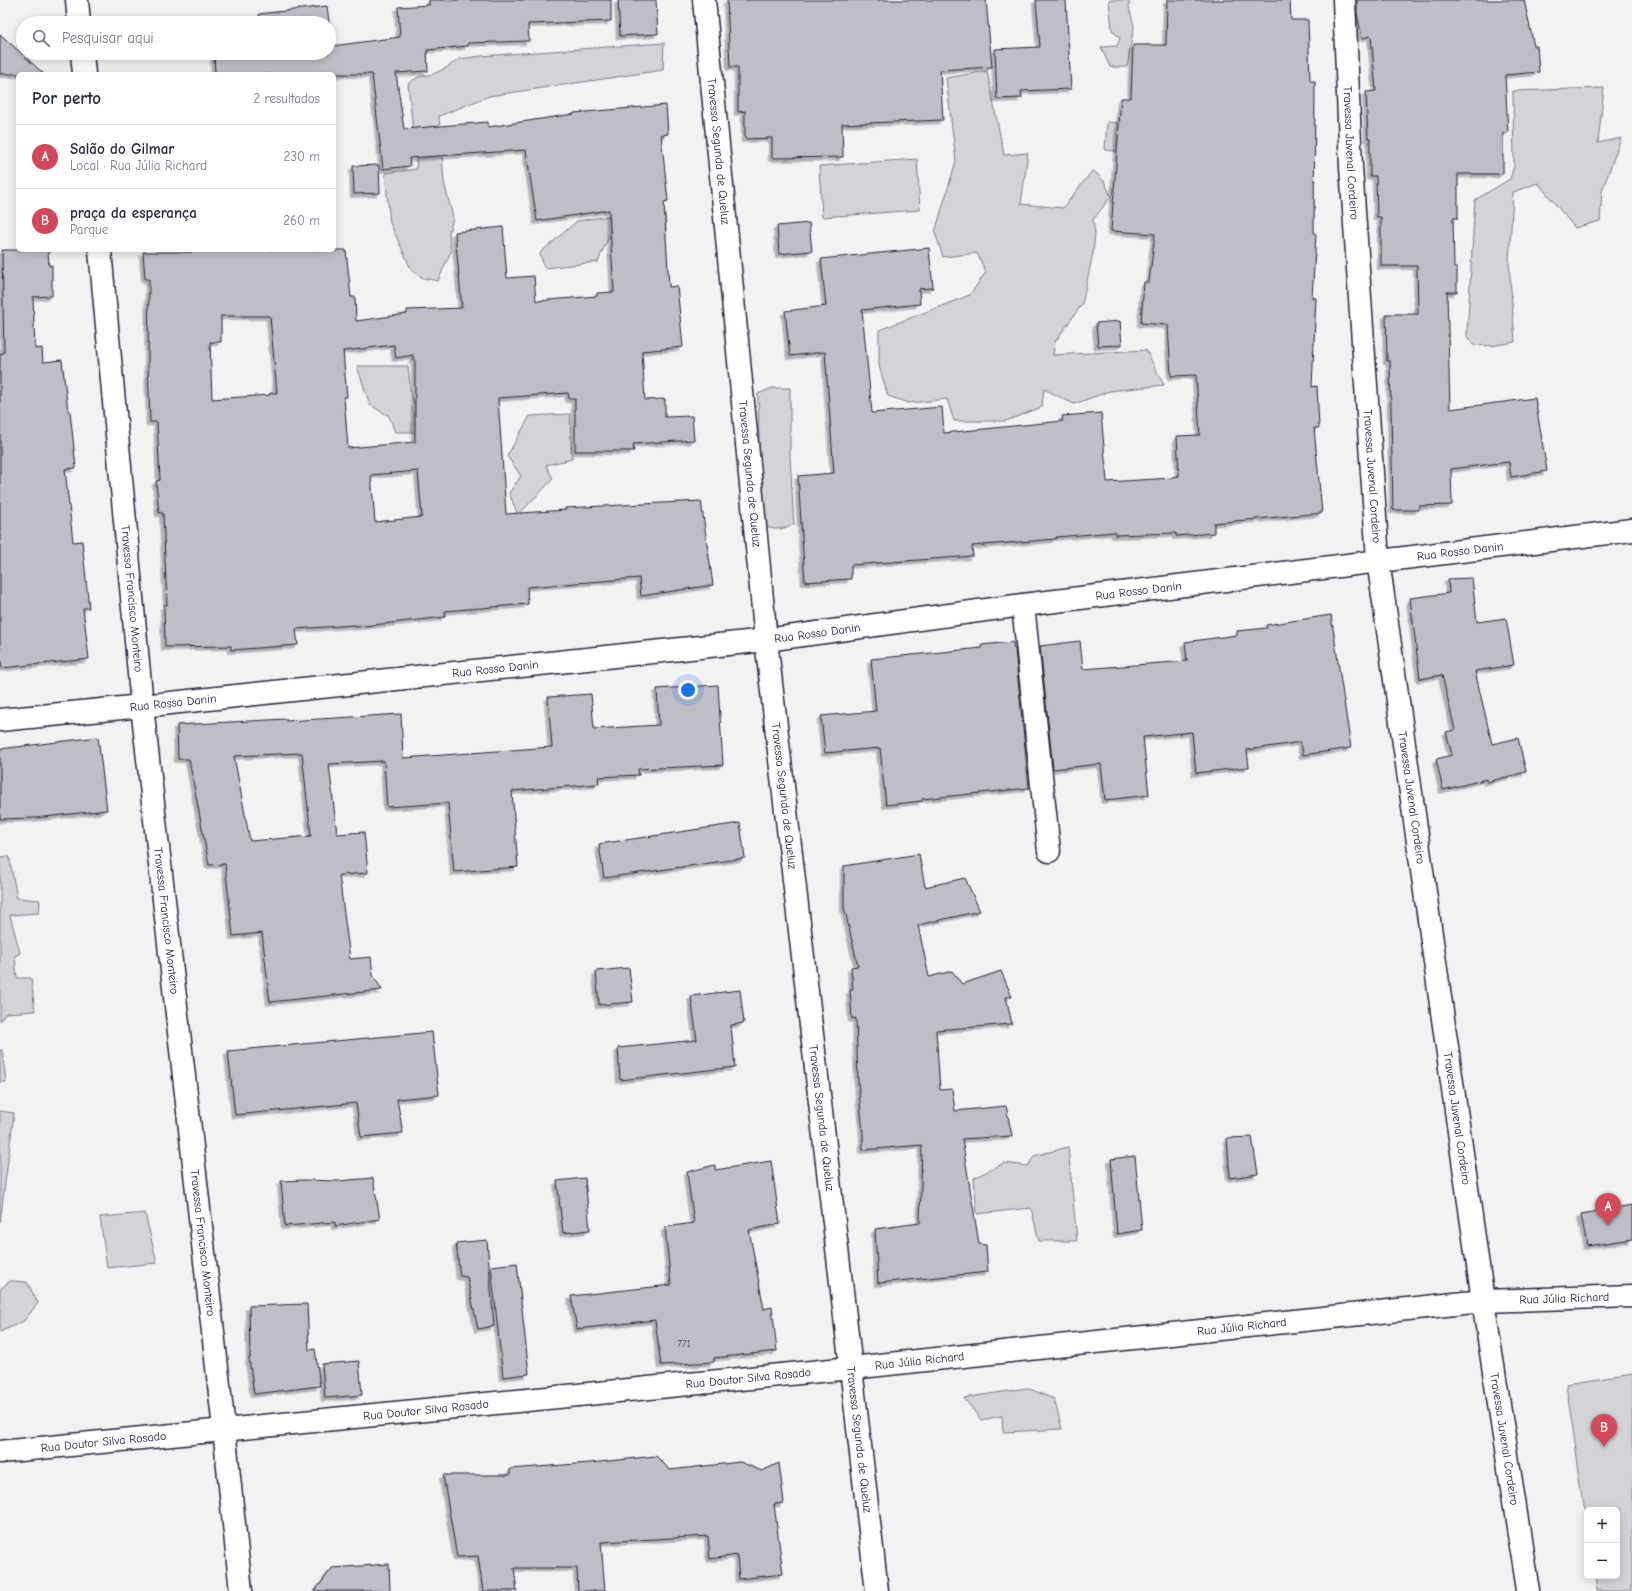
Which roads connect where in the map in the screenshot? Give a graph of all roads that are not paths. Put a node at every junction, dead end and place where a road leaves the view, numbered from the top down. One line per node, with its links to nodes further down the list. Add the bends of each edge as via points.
1 (77, 0): 4 (street)
2 (704, 0): 11 (street, Travessa Segunda de Queluz)
3 (1344, 0): 9 (street, Travessa Juvenal Cordeiro, via 1351,167)
4 (78, 16)
5 (83, 60): 6 (street)
6 (84, 72)
7 (100, 252): 12 (street, Travessa Francisco Monteiro)
8 (1632, 530): 9 (street, Rua Rosso Danin)
9 (1378, 560): 10 (street, Rua Rosso Danin); 16 (street, Travessa Juvenal Cordeiro)
10 (1023, 605): 11 (street, Rua Rosso Danin); 14 (street)
11 (766, 640): 12 (street, Rua Rosso Danin); 17 (street, Travessa Segunda de Queluz)
12 (142, 706): 13 (street, Rua Rosso Danin); 18 (street, Travessa Francisco Monteiro)
13 (0, 720)
14 (1049, 850)
15 (1632, 1296): 16 (street, Rua Júlia Richard)
16 (1483, 1301): 17 (street, Rua Júlia Richard); 22 (street, Travessa Juvenal Cordeiro)
17 (851, 1368): 18 (street, Rua Doutor Silva Rosado); 21 (street, Travessa Segunda de Queluz)
18 (224, 1429): 19 (street, Rua Doutor Silva Rosado); 20 (street, Travessa Francisco Monteiro)
19 (0, 1452)
20 (240, 1591)
21 (877, 1591)
22 (1528, 1591)

